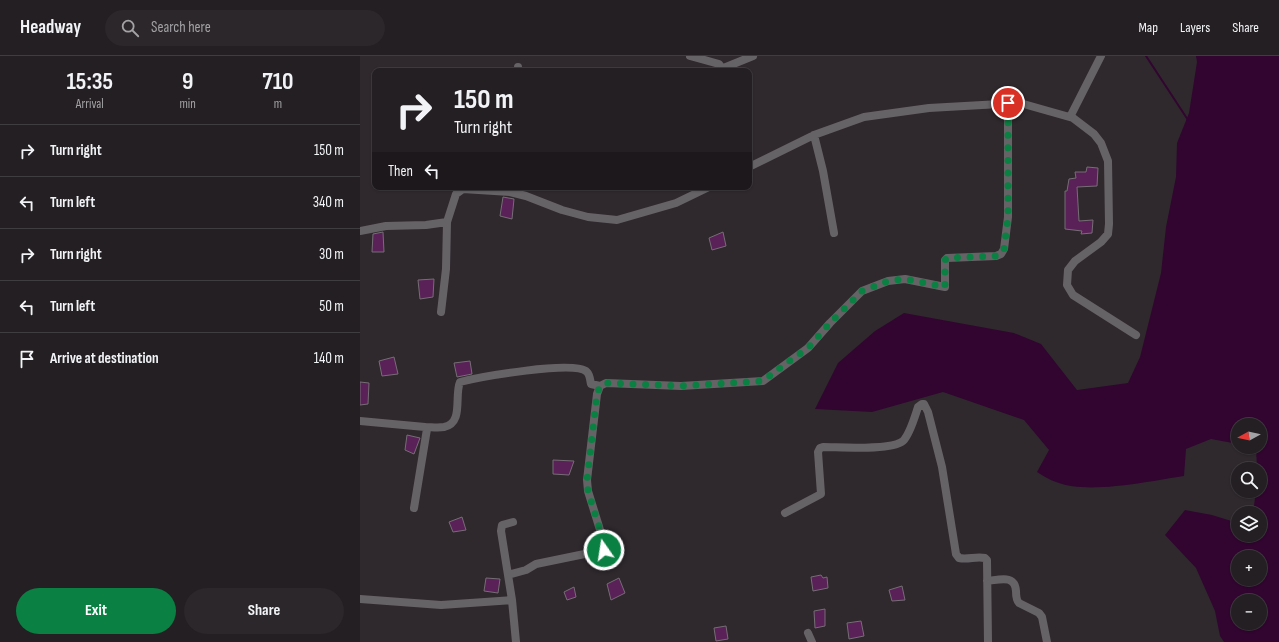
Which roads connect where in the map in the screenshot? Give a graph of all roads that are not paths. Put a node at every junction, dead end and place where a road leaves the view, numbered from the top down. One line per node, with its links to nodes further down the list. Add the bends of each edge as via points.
1 (690, 56): 4 (street, via 718,64)
2 (753, 56): 5 (street)
3 (1101, 56): 7 (street)
4 (721, 68)
5 (726, 68)
6 (1008, 103): 7 (street, via 1020,103); 8 (street, via 929,108 864,117); 18 (street, via 1008,217 1004,249 1001,254 947,258 945,287 905,279 888,281 862,291 808,348 763,381 681,386 606,383)
7 (1070, 117): 17 (street, via 1102,143 1108,161 1109,224 1108,234 1074,261 1068,270 1067,285 1073,295)
8 (814, 135): 9 (street); 15 (street)
9 (752, 166)
10 (462, 190): 13 (street, via 456,194)
11 (495, 190): 12 (street, via 526,196 588,217 617,220 676,203)
12 (703, 190)
13 (447, 222): 14 (street, via 386,226); 16 (street, via 446,269)
14 (360, 231)
15 (834, 233)
16 (441, 312)
17 (1136, 334)
18 (600, 386): 20 (street, via 591,384 587,372 577,368 561,367 476,378 460,382 457,389 457,417 453,423 446,427); 24 (street, via 587,480 604,550 536,564)
19 (360, 421): 20 (street)
20 (425, 427): 21 (street, via 427,431)
21 (414, 508)
22 (785, 513): 25 (street, via 821,494 818,452 820,448 897,444 907,436 918,407 924,404 942,467 956,554 963,559 985,558)
23 (513, 522): 24 (street, via 502,525 501,528)
24 (508, 575): 27 (street)
25 (987, 581): 31 (street); 32 (street, via 1008,579 1014,582 1018,604 1039,613 1042,617)
26 (360, 599): 27 (street, via 441,605)
27 (512, 600): 29 (street)
28 (808, 632): 30 (street)
29 (516, 642)
30 (812, 642)
31 (988, 642)
32 (1047, 642)

